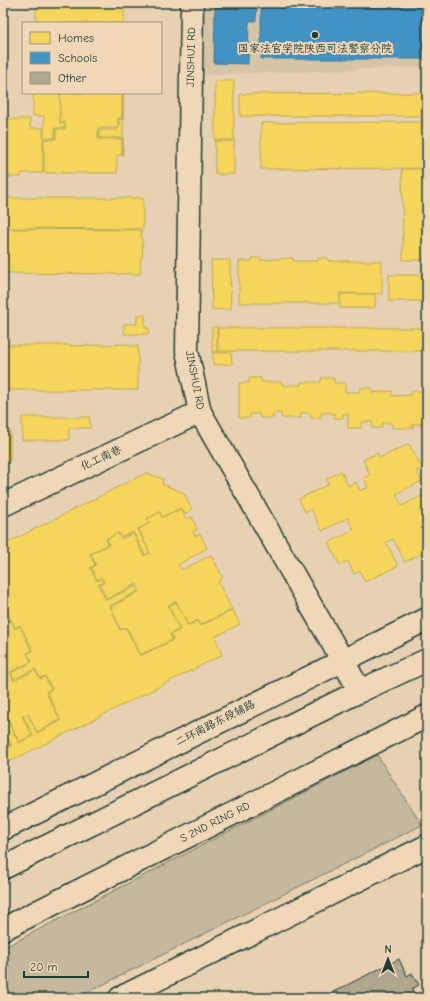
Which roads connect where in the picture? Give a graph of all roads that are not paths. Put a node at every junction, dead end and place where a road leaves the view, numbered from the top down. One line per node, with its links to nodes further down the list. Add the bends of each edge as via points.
1 (192, 3): 2 (main road, JINSHUI RD, via 188,351)
2 (200, 412): 3 (main road, 化工南巷); 5 (main road, JINSHUI RD)
3 (3, 505)
4 (427, 619): 5 (main road, 二环南路东段辅路)
5 (343, 659): 7 (main road, JINSHUI RD); 9 (main road, 二环南路东段辅路)
6 (427, 660): 7 (main road)
7 (360, 691): 11 (main road)
8 (427, 716): 12 (main road, S 2ND RING RD)
9 (3, 829)
10 (427, 846): 13 (main road)
11 (3, 868)
12 (3, 929)
13 (120, 998)

